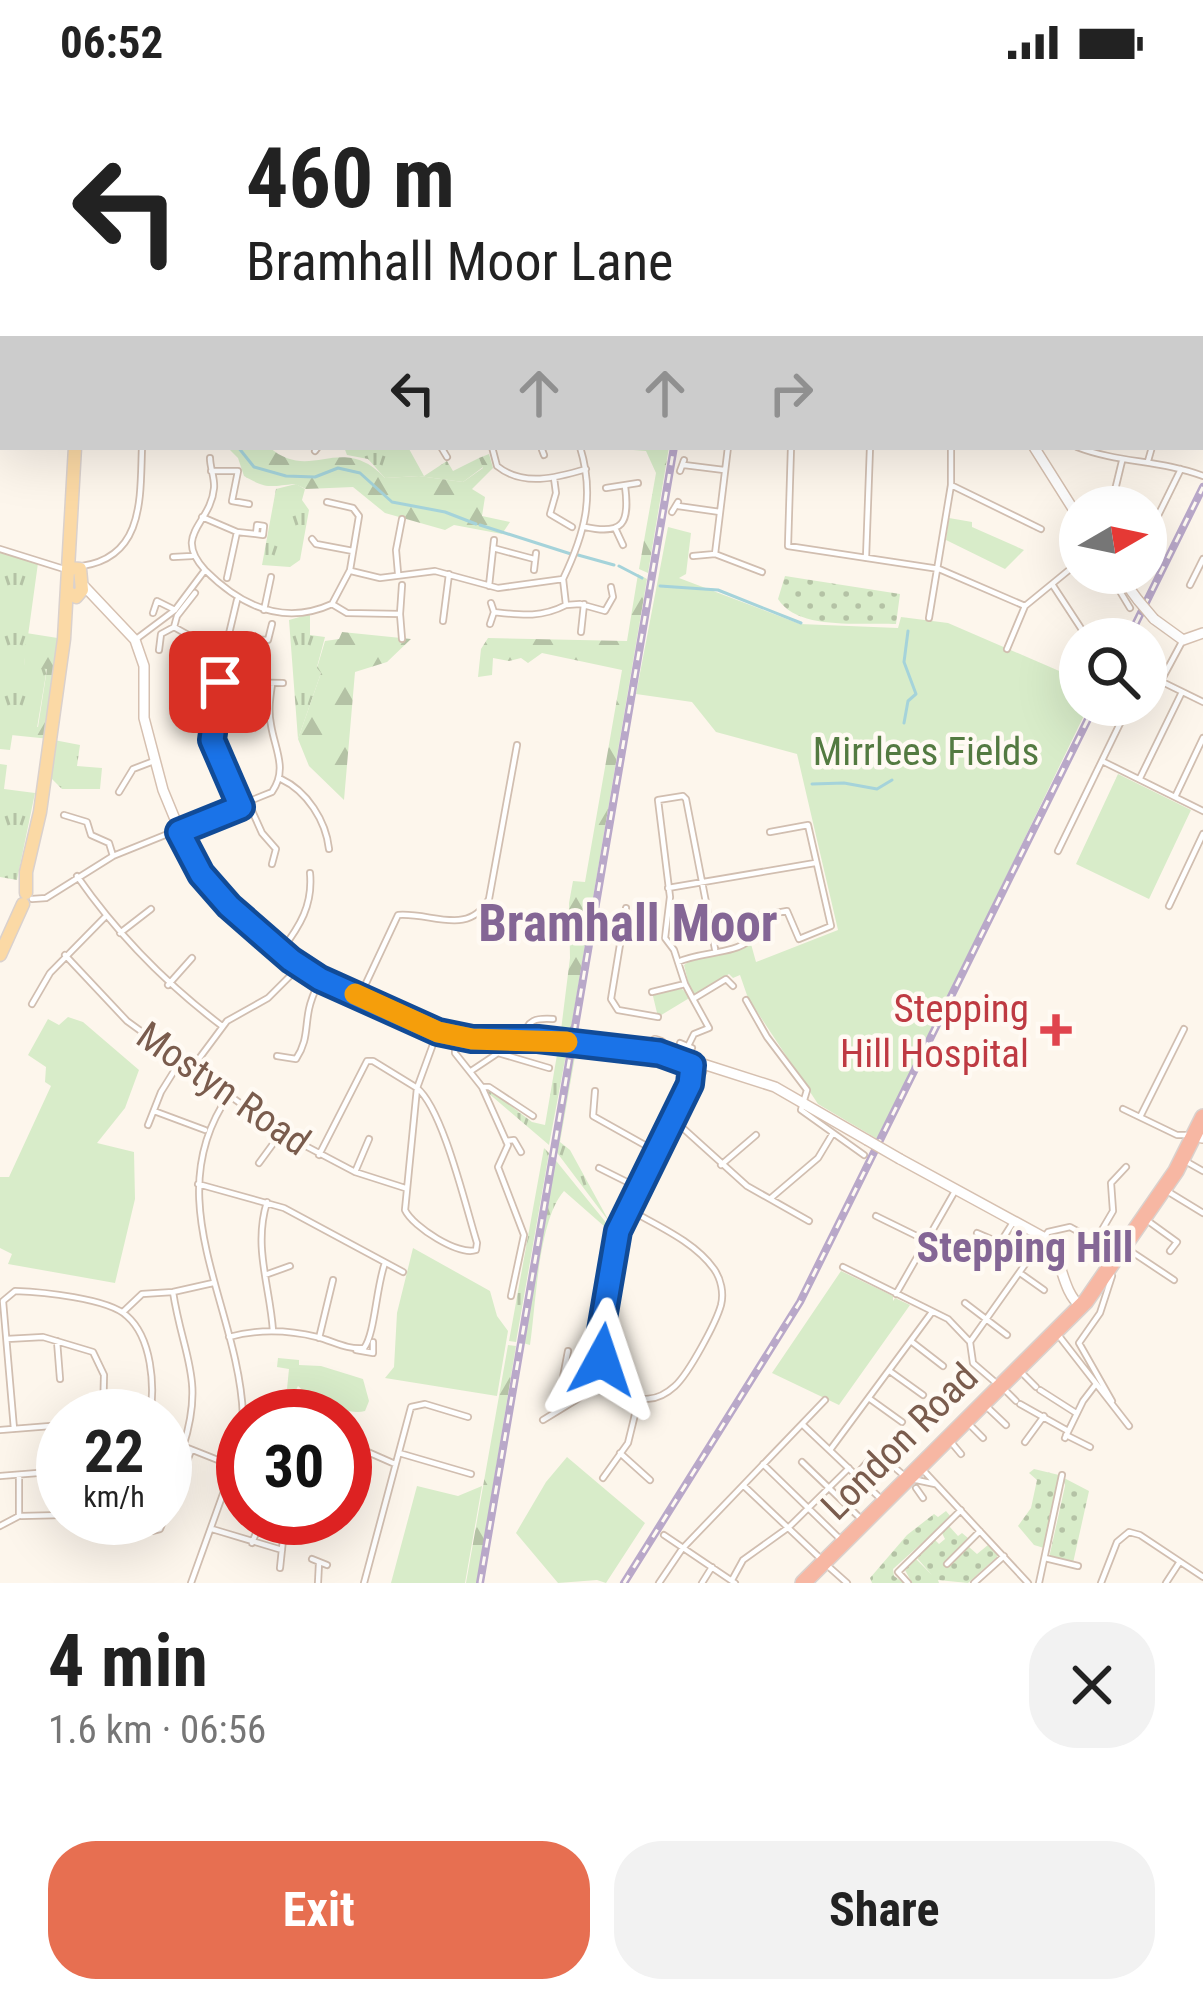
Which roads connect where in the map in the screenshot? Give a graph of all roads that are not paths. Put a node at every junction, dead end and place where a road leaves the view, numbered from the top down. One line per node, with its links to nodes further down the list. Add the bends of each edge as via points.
1 (75, 450): 58 (main road)
2 (142, 450): 53 (street, via 133,532)
3 (443, 450): 13 (street)
4 (492, 450): 23 (street, via 506,472)
5 (581, 450): 18 (street)
6 (727, 450): 20 (street)
7 (791, 450): 51 (street, via 788,546)
8 (870, 450): 51 (street)
9 (951, 450): 25 (street)
10 (1036, 450): 28 (street)
11 (1086, 450): 15 (street)
12 (1151, 450): 16 (street)
13 (447, 457)
14 (210, 458): 21 (street)
15 (1122, 461): 16 (street); 27 (street)
16 (1148, 461): 19 (street)
17 (683, 465): 20 (street)
18 (586, 469): 23 (street); 38 (street)
19 (1181, 469): 22 (street); 30 (street)
20 (724, 470): 34 (street)
21 (212, 471): 32 (street, via 238,471 232,501); 35 (street, via 213,495)
22 (1203, 476)
23 (554, 478): 37 (street, via 550,514)
24 (638, 483): 26 (street)
25 (951, 485): 40 (street); 54 (street)
26 (625, 486): 29 (street); 39 (street, via 627,508)
27 (1116, 486)
28 (1059, 487)
29 (606, 488)
30 (1167, 497)
31 (327, 502): 46 (street, via 359,516)
32 (249, 504)
33 (676, 507): 34 (street)
34 (720, 512): 47 (street)
35 (202, 517): 41 (street); 48 (street)
36 (402, 518): 60 (street)
37 (572, 527)
38 (585, 527): 39 (street); 66 (street)
39 (616, 530): 44 (street)
40 (1041, 530)
41 (237, 532): 42 (street); 64 (street)
42 (256, 534)
43 (312, 539): 46 (street)
44 (622, 545)
45 (0, 549): 58 (street)
46 (353, 551): 56 (street)
47 (716, 554): 49 (street); 59 (street)
48 (192, 556): 50 (street); 55 (street)
49 (693, 556)
50 (172, 557)
51 (866, 558): 54 (street)
52 (1203, 559): 63 (street)
53 (94, 564): 58 (street); 58 (street)
54 (939, 569): 81 (street); 88 (street)
55 (206, 570): 75 (street); 82 (street)
56 (350, 570): 60 (street, via 380,578); 78 (street)
57 (533, 570): 70 (street, via 535,556 494,544)
58 (76, 572): 74 (main road); 76 (street)
59 (762, 572)
60 (398, 573): 61 (street)
61 (449, 574): 70 (street); 91 (street)
62 (271, 577): 83 (street)
63 (1199, 577): 69 (street)
64 (226, 578)
65 (1059, 578): 67 (street)
66 (563, 579): 70 (street); 80 (street)
67 (1052, 584): 81 (street); 89 (street)
68 (402, 585): 87 (street)
69 (1190, 585)
70 (489, 586)
71 (611, 587): 84 (street)
72 (195, 593): 94 (street)
73 (1127, 594): 100 (street, bridge)
74 (74, 596): 76 (street); 136 (main road, via 26,872)
75 (237, 599): 83 (street); 98 (street)
76 (96, 602): 97 (street)
77 (491, 603): 85 (street)
78 (332, 604): 83 (street, via 297,616); 87 (street, via 347,613)
79 (584, 604): 80 (street); 84 (street); 95 (street)
80 (566, 605): 85 (street, via 530,616)
81 (1025, 606): 101 (street)
82 (176, 610): 86 (street, via 157,601); 97 (street)
83 (264, 610)
84 (607, 610): 90 (street)
85 (494, 612): 93 (street)
86 (154, 613)
87 (400, 614): 99 (street)
88 (929, 618)
89 (1074, 618)
90 (611, 619)
91 (443, 621)
92 (272, 624): 98 (street, via 271,641)
93 (490, 624)
94 (174, 627): 98 (street); 102 (street, via 161,634)
95 (581, 632)
96 (1203, 634): 100 (street)
97 (133, 637): 114 (street)
98 (228, 638)
99 (402, 639)
100 (1184, 640): 103 (street)
101 (1007, 649)
102 (159, 650)
103 (1167, 670)
104 (200, 680): 105 (street)
105 (220, 682): 107 (street); 121 (street, via 212,740)
106 (283, 683): 107 (street)
107 (272, 684): 116 (street)
108 (1167, 684): 109 (street)
109 (1182, 692): 110 (street); 117 (street)
110 (1203, 702)
111 (1119, 726): 115 (street)
112 (1203, 738): 119 (street)
113 (517, 745): 154 (street, via 484,908 464,922 398,915)
114 (154, 761): 118 (street, via 133,769); 124 (street)
115 (1102, 761): 117 (street); 128 (street)
116 (281, 779): 120 (street); 127 (street, via 313,807)
117 (1139, 780): 119 (street)
118 (119, 792)
119 (1175, 797): 122 (street)
120 (249, 803): 121 (street); 131 (street, via 276,849)
121 (241, 807): 124 (street)
122 (1203, 811)
123 (64, 815): 129 (street, via 83,819)
124 (179, 832): 129 (street); 143 (street, via 211,886)
125 (770, 832): 130 (street, via 808,825)
126 (1203, 834): 137 (street)
127 (328, 850)
128 (1058, 851)
129 (113, 856): 133 (street)
130 (815, 863): 134 (street); 142 (street, via 831,926 799,939 787,911 752,916 748,943)
131 (272, 864)
132 (310, 873): 143 (street, via 310,913)
133 (77, 875): 136 (street); 140 (street)
134 (701, 882): 135 (street); 135 (street, via 681,796 656,802); 142 (street)
135 (668, 888): 147 (street, via 664,936)
136 (32, 899): 144 (main road)
137 (1169, 906)
138 (626, 908): 158 (street, via 613,1003)
139 (151, 909): 141 (street)
140 (106, 916): 141 (street); 145 (street)
141 (120, 933): 152 (street)
142 (715, 950): 147 (street)
143 (281, 951): 148 (street)
144 (0, 955)
145 (65, 955): 157 (street); 167 (street, Mostyn Road, via 127,1021)
146 (192, 958): 152 (street)
147 (678, 962): 150 (street)
148 (299, 966): 149 (street); 160 (street)
149 (320, 979): 154 (street); 166 (street, via 302,1050 296,1059)
150 (685, 983): 153 (street); 155 (street)
151 (731, 984): 155 (street, via 723,980)
152 (168, 985): 160 (street)
153 (652, 992)
154 (360, 996): 162 (street)
155 (693, 999): 165 (street, via 709,1028)
156 (746, 1000): 176 (street, via 807,1090)
157 (32, 1004)
158 (658, 1017)
159 (554, 1019): 164 (street, via 532,1020)
160 (223, 1026): 168 (street)
161 (1184, 1029): 180 (street)
162 (438, 1032): 163 (street); 173 (street)
163 (455, 1036): 164 (street); 171 (street, via 453,1048)
164 (524, 1039): 165 (street, bridge, via 639,1053)
165 (682, 1049): 170 (street)
166 (277, 1056)
167 (181, 1060): 168 (street, Mostyn Road); 178 (street)
168 (192, 1068): 175 (street, Mostyn Road)
169 (550, 1068): 171 (street, via 498,1053)
170 (697, 1068): 176 (street, via 736,1072); 181 (street)
171 (471, 1071): 172 (street)
172 (482, 1087): 179 (street); 191 (street)
173 (417, 1088): 194 (street, via 373,1061 363,1064); 204 (street); 204 (street, via 437,1118 476,1250 466,1254 412,1222)
174 (595, 1091): 193 (street, via 593,1116)
175 (229, 1095): 183 (street); 186 (street, Mostyn Road)
176 (803, 1101): 187 (street, via 801,1110); 207 (street, bridge)
177 (1123, 1108): 180 (street)
178 (154, 1111): 182 (street); 183 (street)
179 (533, 1116)
180 (1140, 1118): 184 (street)
181 (674, 1120): 193 (street); 198 (street)
182 (148, 1125)
183 (207, 1131): 203 (street)
184 (1168, 1132): 185 (street); 189 (street)
185 (1201, 1132): 189 (street); 196 (highway)
186 (281, 1133): 194 (street, Mostyn Road); 197 (street)
187 (833, 1133): 195 (street); 208 (street, via 818,1158)
188 (756, 1135): 198 (street)
189 (1177, 1136): 196 (street)
190 (369, 1139): 202 (street)
191 (506, 1141): 192 (street, via 514,1139); 238 (street, via 498,1167 524,1235)
192 (521, 1152)
193 (658, 1153): 205 (street)
194 (319, 1155): 202 (street, Mostyn Road)
195 (864, 1155)
196 (1183, 1161): 201 (street); 206 (highway)
197 (259, 1163)
198 (721, 1165): 208 (street)
199 (1126, 1167): 217 (street, via 1111,1184 1113,1211)
200 (599, 1168): 205 (street)
201 (1203, 1171)
202 (355, 1172): 204 (street, Mostyn Road)
203 (198, 1184): 209 (street); 232 (street)
204 (405, 1188)
205 (641, 1189): 210 (street)
206 (1164, 1190): 211 (street); 213 (highway)
207 (955, 1191): 215 (street); 218 (street)
208 (770, 1199): 214 (street)
209 (267, 1202): 223 (street); 228 (street, via 259,1244)
210 (630, 1210): 257 (street, via 618,1231 599,1342); 267 (street, via 700,1254 722,1289 719,1310 676,1385)
211 (1203, 1213)
212 (876, 1216): 218 (street)
213 (1144, 1218): 220 (street, via 1177,1241); 221 (highway)
214 (809, 1221)
215 (1014, 1222): 216 (street, via 1002,1242); 219 (street)
216 (977, 1232)
217 (1096, 1240): 219 (street, via 1062,1226); 221 (street)
218 (927, 1241): 237 (street)
219 (1042, 1243): 222 (street); 227 (street); 229 (street)
220 (1170, 1251)
221 (1116, 1253): 231 (street); 240 (highway); 240 (street, via 1110,1286)
222 (1052, 1258)
223 (385, 1263): 226 (street); 248 (street, via 374,1300 373,1353)
224 (290, 1266): 228 (street)
225 (843, 1267): 237 (street)
226 (403, 1272)
227 (1020, 1273): 234 (street); 243 (street)
228 (266, 1275): 244 (street)
229 (1064, 1279): 240 (street); 240 (street, via 1068,1293)
230 (333, 1280): 248 (street)
231 (1174, 1280)
232 (213, 1283): 235 (street); 247 (street)
233 (0, 1288): 236 (street)
234 (1044, 1290)
235 (173, 1292): 241 (street, via 142,1294); 273 (street, via 194,1379)
236 (7, 1294): 241 (street); 249 (street)
237 (896, 1294): 242 (street)
238 (511, 1296)
239 (965, 1304): 243 (street)
240 (1090, 1304): 245 (highway, London Road); 259 (street, via 1079,1346)
241 (123, 1312): 264 (street, via 140,1336)
242 (932, 1312): 251 (street); 252 (street)
243 (986, 1318): 246 (street); 252 (street)
244 (273, 1331): 247 (street); 248 (street)
245 (1059, 1333): 255 (highway, London Road); 259 (street)
246 (1007, 1335)
247 (229, 1337): 265 (street)
248 (319, 1337)
249 (6, 1339): 250 (street); 261 (street)
250 (57, 1340): 258 (street); 263 (street, via 98,1357)
251 (912, 1342): 254 (street); 256 (street)
252 (970, 1342): 260 (street, via 974,1363)
253 (568, 1352): 271 (street, via 560,1393)
254 (943, 1366)
255 (1019, 1370): 260 (highway, London Road); 272 (street)
256 (891, 1372): 266 (street); 268 (street)
257 (611, 1378): 267 (street); 271 (street)
258 (60, 1379)
259 (1099, 1382): 272 (street); 281 (street)
260 (998, 1384): 270 (highway, London Road); 274 (street)
261 (10, 1385): 262 (street); 283 (street)
262 (0, 1386)
263 (104, 1389)
264 (149, 1389)
265 (240, 1389)
266 (923, 1395)
267 (639, 1398): 292 (street)
268 (870, 1399): 278 (street); 290 (street)
269 (824, 1400): 279 (street)
270 (982, 1403): 277 (highway, London Road); 280 (street)
271 (566, 1405): 276 (street)
272 (1076, 1413): 285 (street)
273 (192, 1416)
274 (1044, 1416): 285 (street); 288 (street)
275 (468, 1417): 291 (street, via 411,1407)
276 (543, 1420)
277 (965, 1420): 286 (highway, London Road); 287 (street)
278 (902, 1422)
279 (802, 1425): 290 (street); 299 (street)
280 (1006, 1425)
281 (1130, 1426)
282 (36, 1427): 283 (street)
283 (14, 1429): 284 (street)
284 (0, 1430)
285 (1066, 1435): 289 (street)
286 (947, 1438): 294 (street); 307 (highway, London Road)
287 (983, 1438)
288 (1030, 1441)
289 (1090, 1447)
290 (830, 1450): 300 (street)
291 (399, 1453): 298 (street); 303 (street)
292 (620, 1453): 308 (street); 309 (street)
293 (372, 1454): 298 (street)
294 (962, 1454)
295 (873, 1456): 304 (street)
296 (887, 1461): 307 (street)
297 (802, 1462): 312 (street)
298 (396, 1464): 346 (street)
299 (764, 1464): 311 (street); 315 (street)
300 (849, 1468): 304 (street); 312 (street)
301 (36, 1473): 302 (street)
302 (19, 1474): 306 (street); 317 (street)
303 (471, 1474)
304 (856, 1474): 314 (street)
305 (1062, 1475): 333 (street)
306 (0, 1476)
307 (914, 1476): 310 (street); 310 (street); 313 (street); 314 (highway, London Road)
308 (603, 1478)
309 (650, 1480)
310 (932, 1483): 316 (street)
311 (744, 1486): 322 (street); 330 (street)
312 (829, 1490): 315 (street); 320 (street)
313 (923, 1498)
314 (884, 1502): 320 (highway, London Road)
315 (808, 1508): 322 (street); 327 (street)
316 (962, 1510): 325 (street); 351 (street, via 898,1573)
317 (19, 1516): 318 (street); 321 (street)
318 (36, 1516)
319 (216, 1517): 323 (street)
320 (864, 1521): 327 (highway, London Road)
321 (0, 1526)
322 (789, 1527): 335 (street); 342 (street, via 743,1560)
323 (212, 1529): 324 (street); 344 (street)
324 (216, 1530)
325 (980, 1531): 332 (street); 337 (street)
326 (664, 1535): 330 (street)
327 (844, 1542): 335 (highway, London Road)
328 (261, 1545): 331 (street)
329 (282, 1545): 331 (street)
330 (682, 1549): 339 (street); 347 (street)
331 (282, 1550): 340 (street)
332 (1004, 1556): 343 (street); 352 (street)
333 (1045, 1558): 338 (street); 353 (street)
334 (319, 1562): 345 (street)
335 (824, 1562): 349 (highway, London Road); 350 (street)
336 (1180, 1562): 341 (street); 354 (street, via 1129,1532); 355 (street)
337 (947, 1564)
338 (1078, 1566)
339 (712, 1567): 342 (street); 348 (street)
340 (280, 1568)
341 (1203, 1577)
342 (734, 1582)
343 (1026, 1582)
344 (191, 1583)
345 (318, 1583)
346 (364, 1583)
347 (659, 1583)
348 (702, 1583)
349 (803, 1583)
350 (848, 1583)
351 (908, 1583)
352 (974, 1583)
353 (1039, 1583)
354 (1101, 1583)
355 (1166, 1583)

